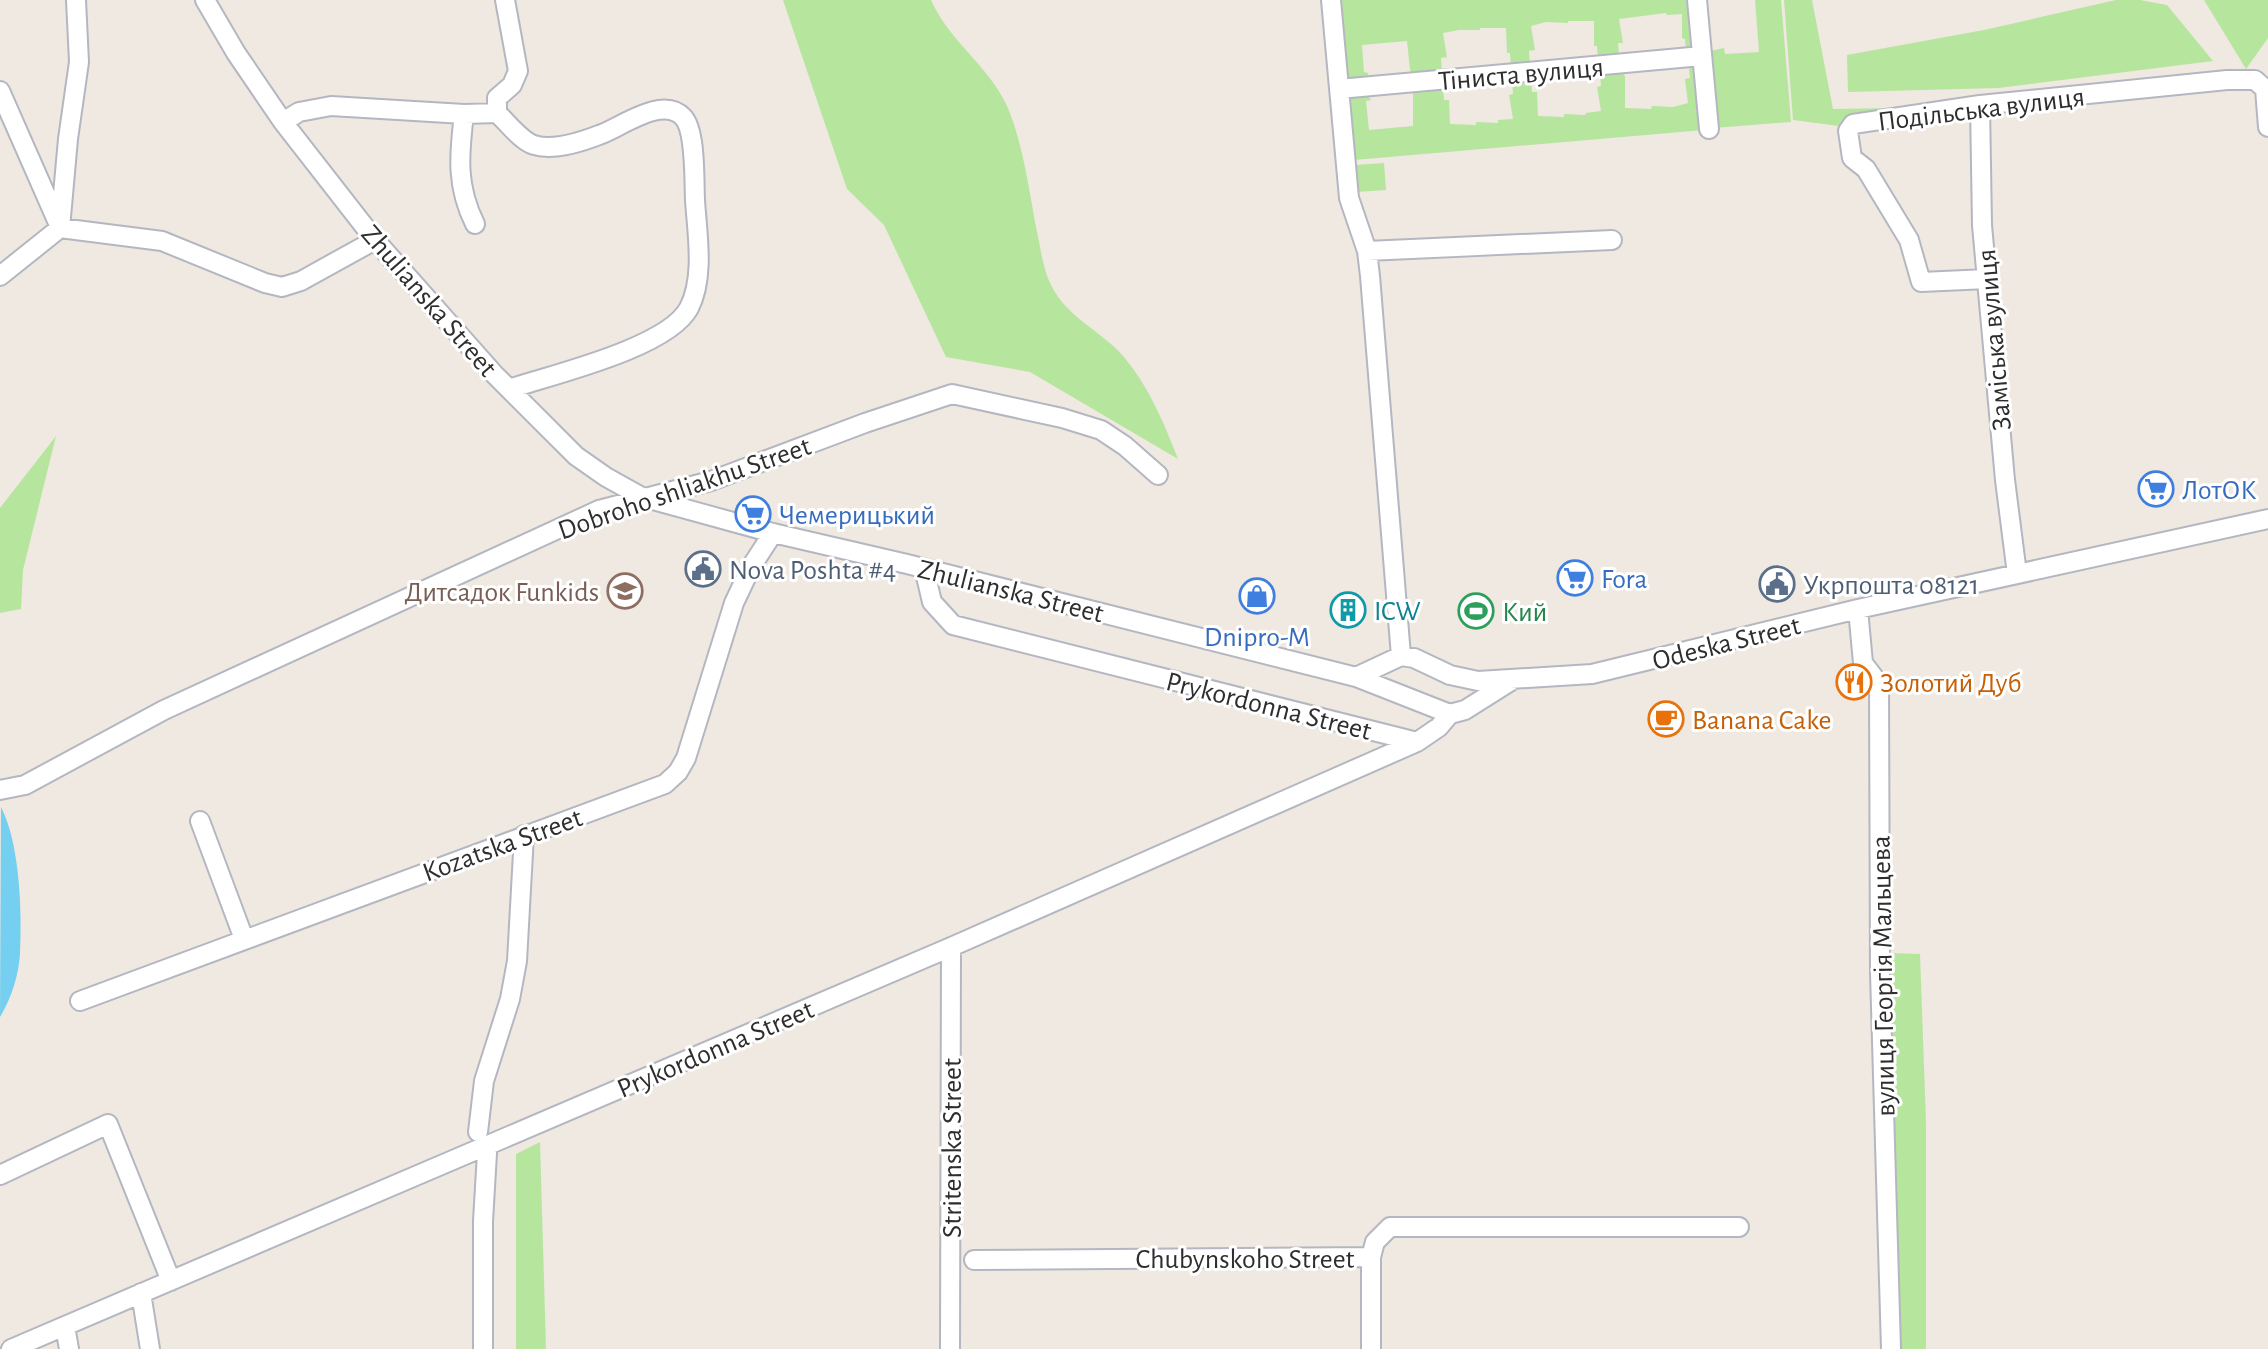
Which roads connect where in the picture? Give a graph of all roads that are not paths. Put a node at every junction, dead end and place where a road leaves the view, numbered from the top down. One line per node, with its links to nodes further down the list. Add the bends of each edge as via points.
1 (76, 0): 16 (street, via 79,62)
2 (205, 0): 12 (street, Zhulianska Street)
3 (505, 0): 10 (street, via 518,71 497,98)
4 (1331, 0): 7 (street)
5 (1697, 0): 6 (street)
6 (1702, 56): 7 (street, Тіниста вулиця); 14 (street)
7 (1339, 89): 19 (street, via 1349,198)
8 (0, 91): 16 (street)
9 (1980, 105): 13 (street, Подільська вулиця, via 2255,80 2265,89); 21 (street, Заміська вулиця); 21 (street, Подільська вулиця, via 1853,124 1848,131 1852,158 1866,169 1909,240 1921,282)
10 (497, 113): 11 (street); 22 (street, via 532,145 555,146 600,135 657,110 679,113 692,140 698,243 688,309 670,329 643,344)
11 (464, 114): 12 (street, via 331,106 299,112); 15 (street, via 458,164)
12 (283, 122): 17 (street, Zhulianska Street)
13 (2268, 127)
14 (1709, 129)
15 (475, 224)
16 (60, 228): 17 (street, via 162,241 282,287); 20 (street)
17 (375, 240): 22 (street, Zhulianska Street)
18 (1612, 240): 19 (street)
19 (1367, 251): 30 (street)
20 (0, 276)
21 (1987, 279): 28 (street, Заміська вулиця)
22 (509, 389): 24 (street, Zhulianska Street, via 576,456)
23 (1158, 475): 24 (street, Dobroho shliakhu Street, via 1101,430 952,394 711,481)
24 (642, 497): 26 (street, Zhulianska Street); 38 (street, Dobroho shliakhu Street, via 599,510 164,710 25,785)
25 (2268, 519): 28 (street, Odeska Street)
26 (773, 533): 27 (street, Zhulianska Street); 40 (street, Kozatska Street, via 734,603 678,772 647,792)
27 (924, 568): 31 (street, Zhulianska Street); 37 (street, Prykordonna Street, via 932,602 953,625)
28 (2017, 574): 29 (street, Odeska Street)
29 (1858, 609): 33 (street, Odeska Street, via 1592,674); 59 (street, вулиця Георгія Мальцева, via 1863,663 1879,684 1880,973)
30 (1396, 658): 31 (street); 32 (street, via 1414,658); 34 (street, via 1386,672)
31 (1356, 677): 34 (street, Zhulianska Street)
32 (1466, 680): 33 (street); 35 (street, via 1474,692)
33 (1511, 681): 35 (street, Prykordonna Street)
34 (1392, 689): 36 (street, Zhulianska Street)
35 (1472, 705): 36 (street, Prykordonna Street)
36 (1450, 714): 37 (street, Prykordonna Street)
37 (1417, 742): 42 (street, Prykordonna Street)
38 (0, 790)
39 (200, 821): 41 (street)
40 (524, 835): 41 (street, Kozatska Street); 44 (street, via 517,961 484,1081)
41 (244, 939): 43 (street, Kozatska Street)
42 (951, 947): 50 (street, Prykordonna Street); 57 (street, Stritenska Street)
43 (80, 1001)
44 (478, 1132)
45 (487, 1153): 56 (street)
46 (0, 1175): 50 (street, via 108,1124)
47 (1739, 1227): 48 (street, Chubynskoho Street, via 1390,1227 1375,1242)
48 (1371, 1257): 49 (street, Chubynskoho Street); 58 (street)
49 (974, 1260)
50 (171, 1281): 51 (street, Prykordonna Street)
51 (141, 1293): 52 (street, Prykordonna Street); 55 (street)
52 (65, 1326): 53 (street, Prykordonna Street); 54 (street)
53 (11, 1349)
54 (69, 1349)
55 (150, 1349)
56 (483, 1349)
57 (950, 1349)
58 (1371, 1349)
59 (1891, 1349)

